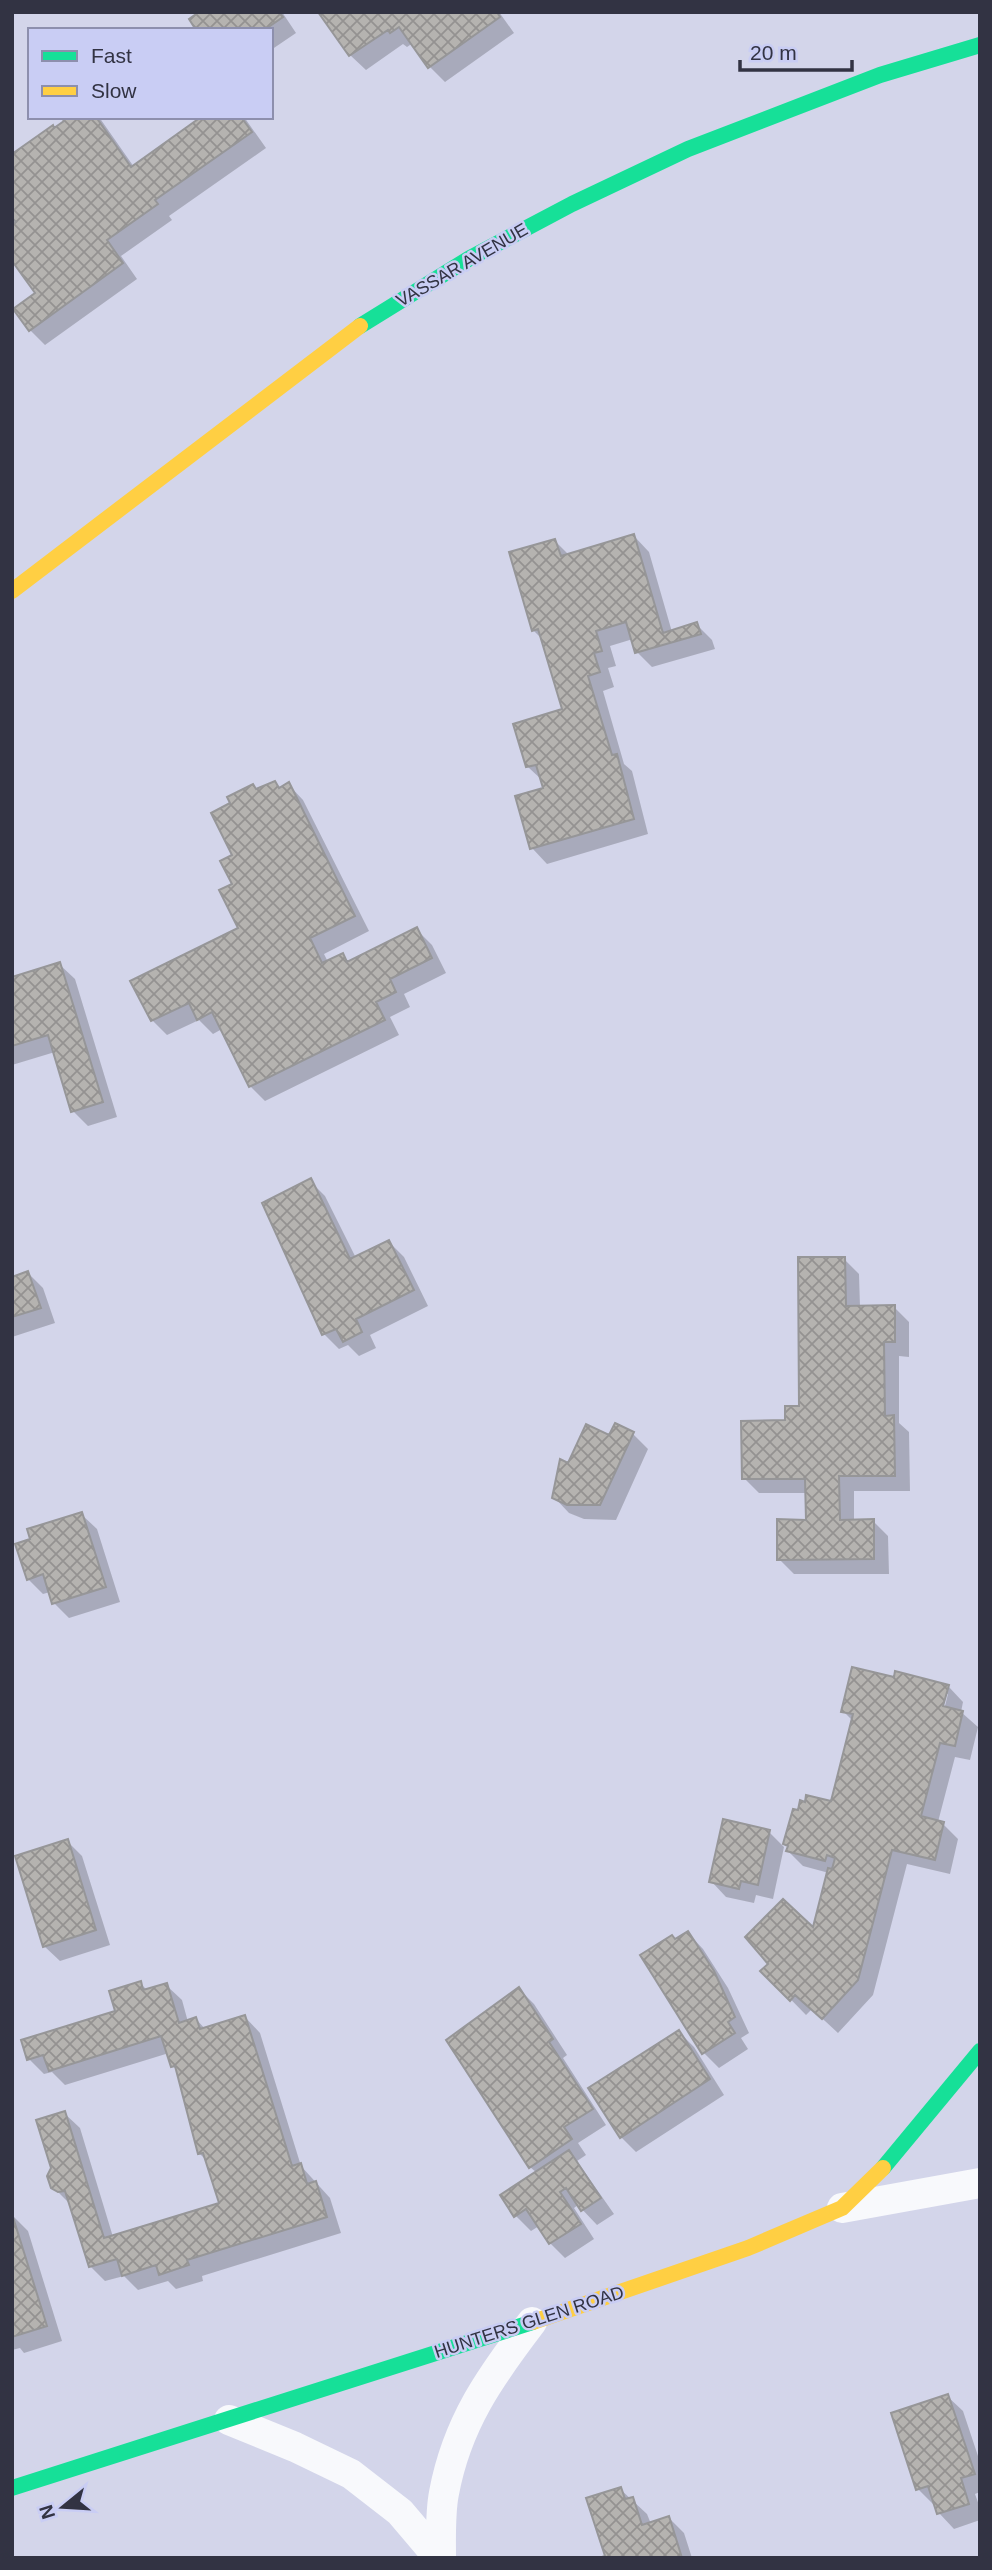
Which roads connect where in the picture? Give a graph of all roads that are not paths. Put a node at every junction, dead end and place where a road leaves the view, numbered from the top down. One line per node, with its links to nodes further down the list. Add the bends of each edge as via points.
1 (977, 42): 2 (street, VASSAR AVENUE, via 688,149 470,258 373,316)
2 (12, 591)
3 (980, 2051): 5 (street, HUNTERS GLEN ROAD, via 895,2156)
4 (980, 2183): 5 (street)
5 (842, 2208): 6 (street, HUNTERS GLEN ROAD, via 748,2248)
6 (532, 2322): 7 (street, HUNTERS GLEN ROAD); 9 (street, via 493,2372 462,2429 443,2494)
7 (229, 2420): 8 (street, HUNTERS GLEN ROAD); 9 (street, via 351,2474 400,2512)
8 (12, 2488)
9 (440, 2558)

